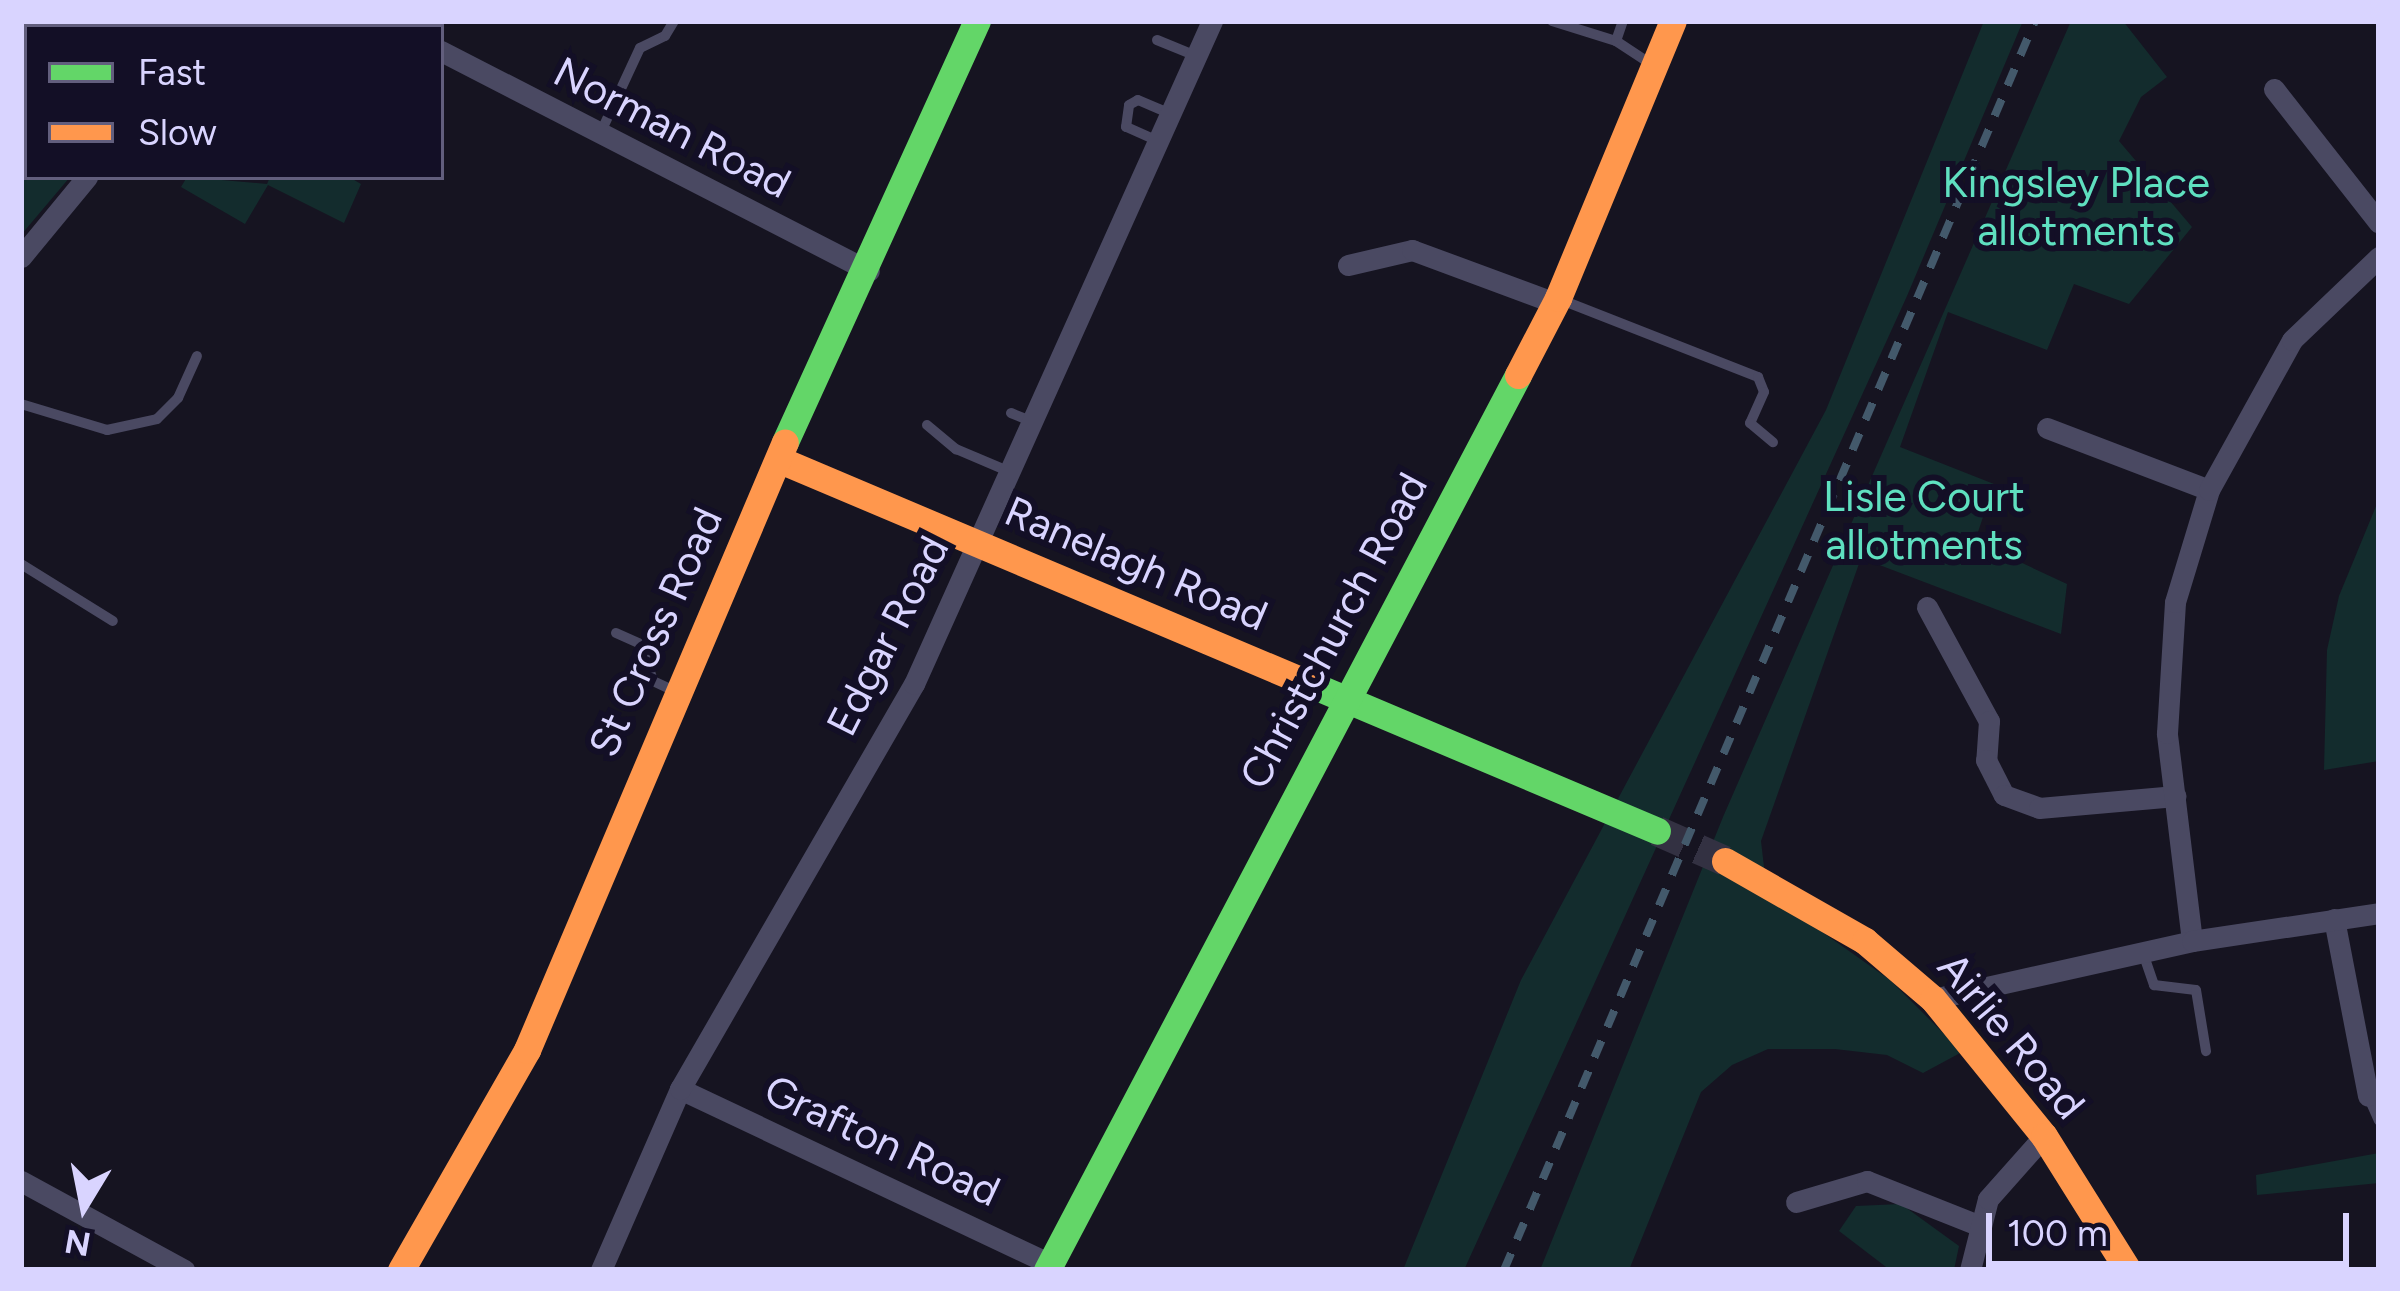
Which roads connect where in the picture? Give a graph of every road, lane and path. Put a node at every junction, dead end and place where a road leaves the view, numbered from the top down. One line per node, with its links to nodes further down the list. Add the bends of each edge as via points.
1 (674, 21): 14 (lane, via 640,48)
2 (1212, 21): 10 (street, Edgar Road)
3 (1552, 21): 8 (lane)
4 (1623, 21): 8 (lane)
5 (1673, 21): 11 (street, Christchurch Road)
6 (974, 23): 21 (street, St Cross Road)
7 (1157, 40): 10 (lane)
8 (1616, 41): 11 (lane)
9 (444, 53): 14 (street, Norman Road)
10 (1196, 56): 13 (street, Edgar Road)
11 (1654, 65): 22 (street, Christchurch Road)
12 (2275, 89): 17 (street)
13 (1171, 114): 15 (street, Edgar Road); 15 (lane, via 1138,100 1129,105 1126,128)
14 (598, 137): 21 (street, Norman Road)
15 (1159, 141): 26 (street, Edgar Road)
16 (85, 180): 18 (street)
17 (2379, 223)
18 (21, 257)
19 (2379, 257): 32 (street, via 2292,340)
20 (1348, 265): 22 (street, via 1412,250)
21 (869, 271): 30 (street, St Cross Road)
22 (1557, 301): 29 (lane, via 1758,377 1764,392 1750,423); 39 (street, Christchurch Road)
23 (197, 356): 24 (lane, via 158,419 106,430)
24 (21, 404)
25 (1011, 413): 26 (lane)
26 (1034, 423): 31 (street, Edgar Road)
27 (927, 424): 31 (lane, via 956,449)
28 (2047, 428): 32 (street)
29 (1772, 442)
30 (780, 460): 33 (street, Ranelagh Road); 38 (street, St Cross Road)
31 (1011, 473): 33 (street, Edgar Road)
32 (2209, 490): 40 (street, via 2174,602 2167,733)
33 (980, 543): 39 (street, Ranelagh Road); 49 (street, Edgar Road, via 914,684)
34 (21, 564): 36 (lane)
35 (1927, 607): 40 (street, via 1989,721 1987,760 2004,795 2038,808)
36 (113, 622)
37 (616, 633): 38 (lane, via 640,644 653,681)
38 (675, 692): 58 (street, St Cross Road, via 527,1050)
39 (1343, 700): 41 (street, Ranelagh Road); 56 (street, Christchurch Road)
40 (2175, 796): 45 (street)
41 (1657, 831)
42 (1725, 861): 47 (street, Airlie Road, via 1865,941)
43 (2379, 913): 44 (street)
44 (2334, 920): 45 (street); 50 (street)
45 (2192, 941): 46 (street)
46 (2143, 951): 47 (street); 48 (lane, via 2154,986 2196,990)
47 (1933, 999): 52 (street, Airlie Road)
48 (2206, 1051)
49 (680, 1089): 56 (street, Grafton Road); 59 (street, Edgar Road)
50 (2368, 1096): 51 (lane)
51 (2379, 1121)
52 (2044, 1136): 55 (street, via 2002,1176); 61 (street, Airlie Road)
53 (21, 1181): 57 (street)
54 (1796, 1202): 55 (street, via 1868,1181)
55 (1980, 1226): 60 (street)
56 (1048, 1267)
57 (184, 1270)
58 (401, 1270)
59 (601, 1270)
60 (1970, 1270)
61 (2128, 1270)

